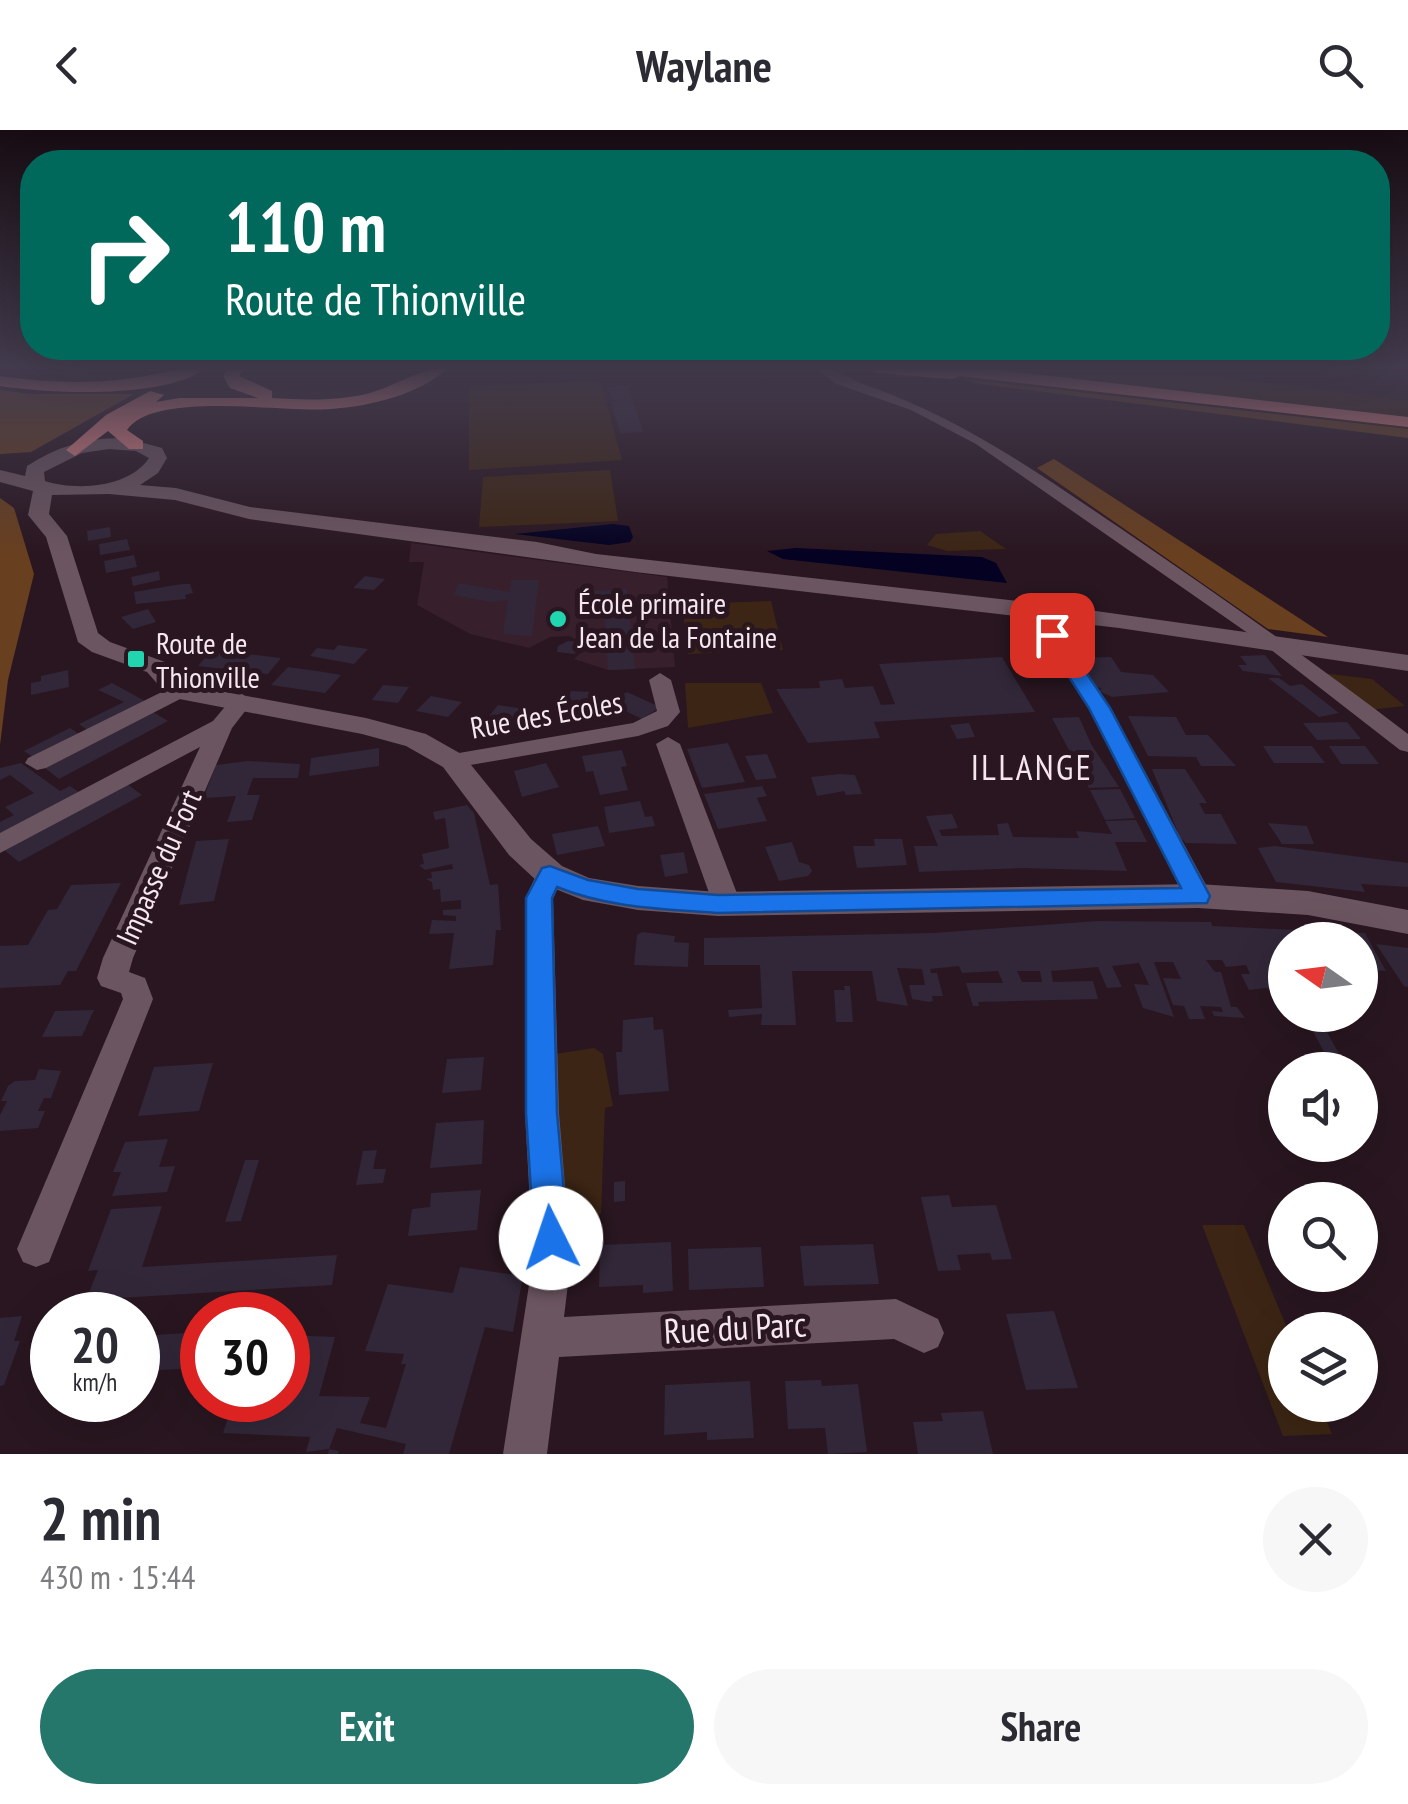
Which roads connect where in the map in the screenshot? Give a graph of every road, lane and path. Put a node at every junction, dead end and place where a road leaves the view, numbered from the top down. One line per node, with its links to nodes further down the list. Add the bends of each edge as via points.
1 (97, 430): 5 (highway)
2 (118, 430): 4 (highway)
3 (961, 430): 14 (street)
4 (136, 445): 5 (main road); 7 (main road, via 155,452)
5 (66, 453): 6 (main road); 9 (main road, via 34,470)
6 (0, 466)
7 (150, 469): 10 (main road); 11 (main road)
8 (0, 476): 9 (main road)
9 (39, 484): 10 (main road); 12 (main road, via 38,515)
10 (100, 489): 11 (main road); 12 (main road, via 56,509)
11 (176, 494): 14 (main road, via 250,513)
12 (52, 528): 17 (main road, via 87,637 156,667)
13 (1052, 635): 26 (street, via 1100,708)
14 (1272, 641): 15 (main road); 21 (street)
15 (1408, 663)
16 (660, 680): 22 (street, Rue des Écoles, via 670,712 660,721)
17 (178, 692): 18 (main road); 23 (street)
18 (242, 702): 19 (street, Impasse du Fort); 22 (main road, via 366,726 416,740)
19 (221, 726): 24 (street); 29 (street, Impasse du Fort, via 118,958 112,978 134,986 138,999)
20 (668, 744): 27 (street)
21 (1408, 745)
22 (454, 761): 25 (main road, via 520,847)
23 (37, 762)
24 (0, 844)
25 (550, 874): 27 (main road, via 638,898); 31 (street, via 539,898 552,1260)
26 (1198, 896): 27 (main road); 28 (main road, via 1308,904)
27 (727, 904)
28 (1408, 922)
29 (36, 1249)
30 (924, 1333): 31 (street, Rue du Parc, via 896,1319)
31 (542, 1338): 32 (street)
32 (524, 1454)

